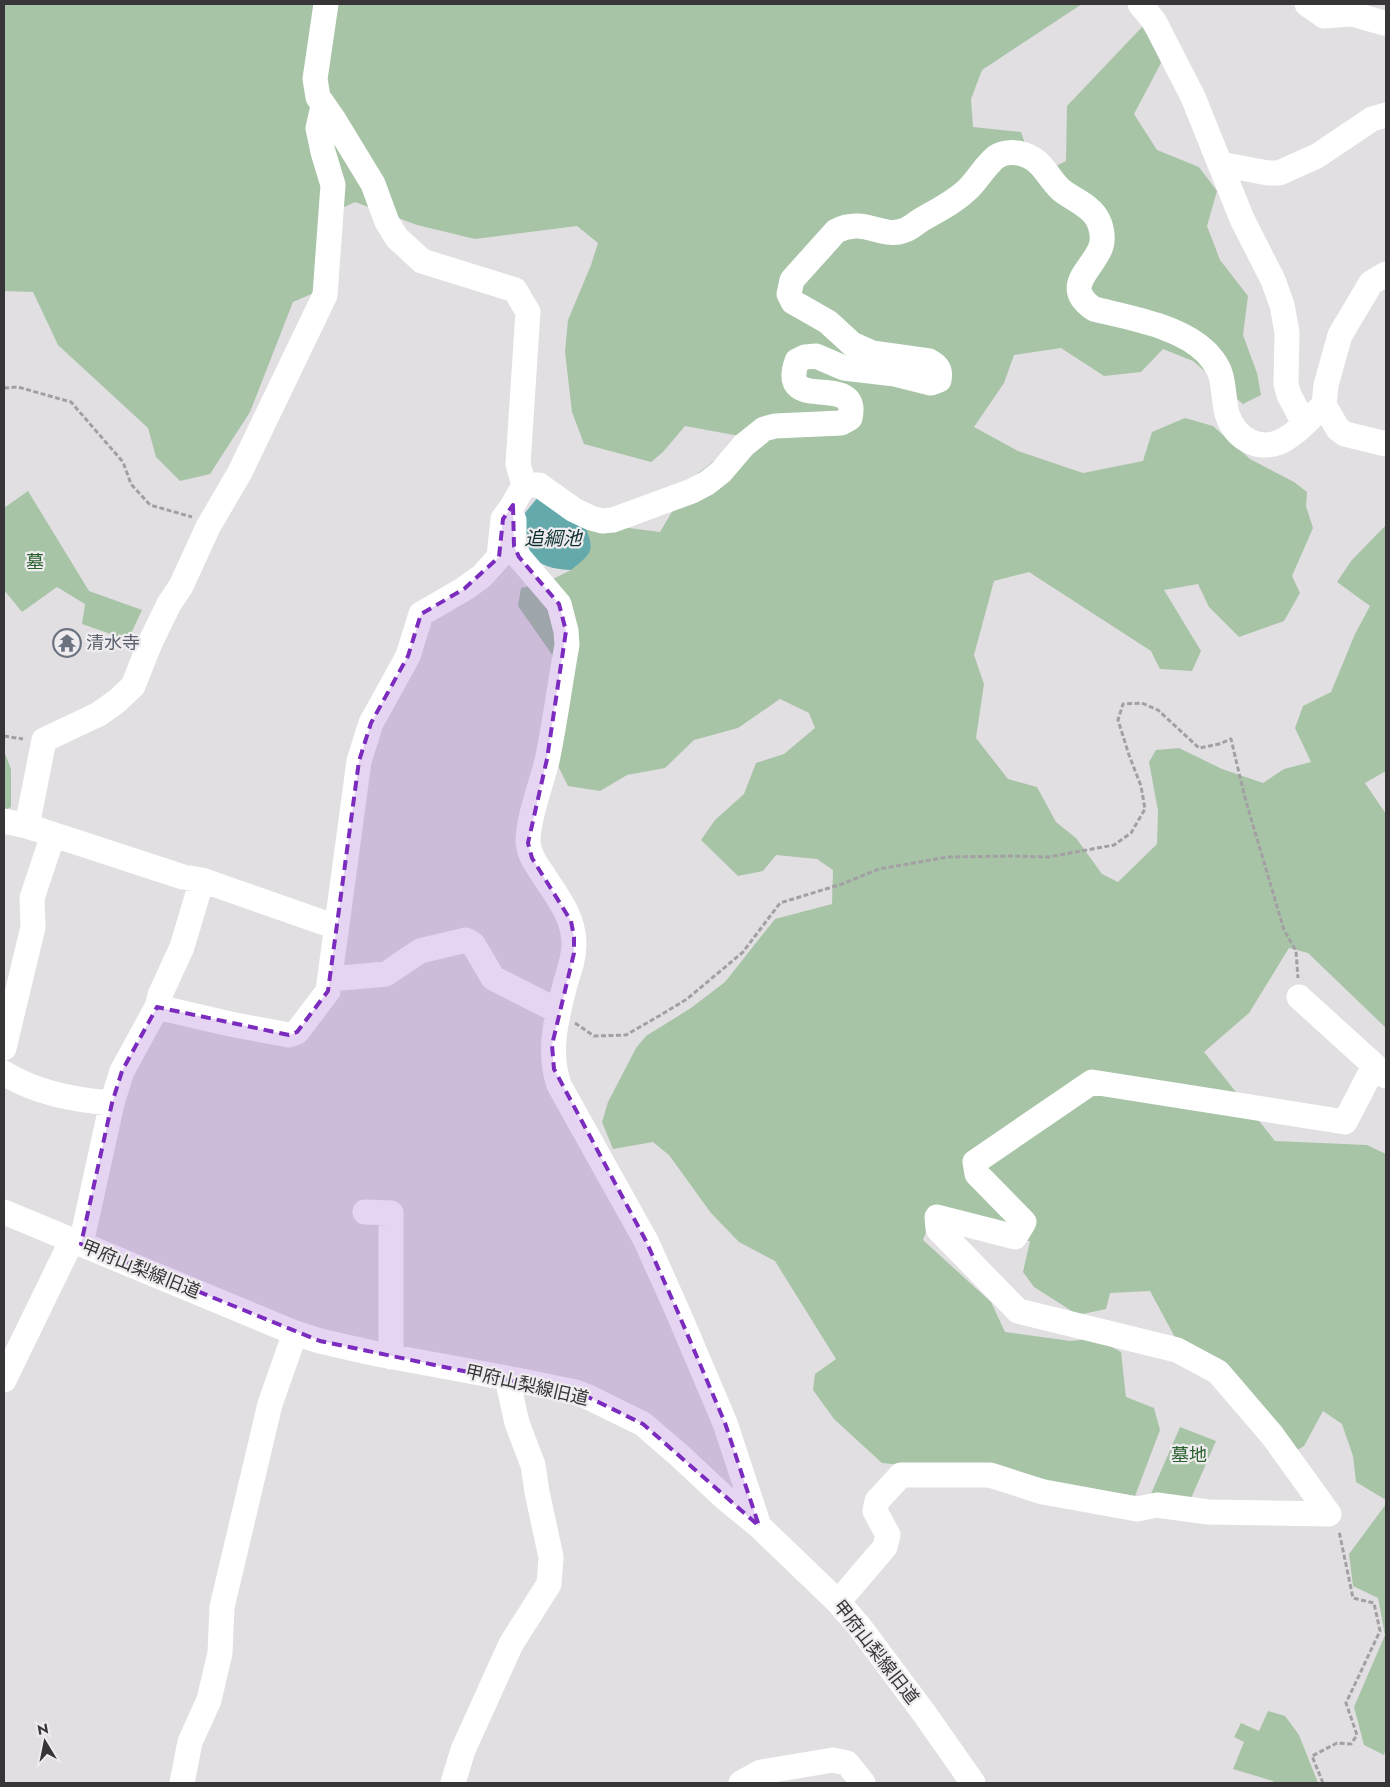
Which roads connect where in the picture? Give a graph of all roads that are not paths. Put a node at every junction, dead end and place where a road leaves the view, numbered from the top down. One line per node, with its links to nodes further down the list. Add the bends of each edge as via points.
1 (326, 4): 5 (street, via 315,79)
2 (1140, 4): 7 (street, via 1154,21 1193,97)
3 (1307, 4): 4 (street, via 1324,16 1352,14)
4 (1385, 24)
5 (323, 106): 12 (street, via 373,184 387,222 406,248 422,261 515,290 528,312); 15 (street, via 318,128 332,185 325,295 240,472 208,527 150,642 133,686 98,714 44,740)
6 (1386, 116): 7 (street, via 1372,119 1317,156 1279,173)
7 (1220, 164): 10 (street, via 1282,305 1287,332 1288,395)
8 (1386, 274): 9 (street, via 1371,283 1340,335)
9 (1324, 405): 10 (street); 11 (street, via 1338,430)
10 (1304, 423): 12 (street, via 1288,438 1274,445 1254,444 1235,429 1228,416 1218,367 1198,345 1183,335 1086,304 1079,286 1100,250 1102,240 1097,218 1060,189 1036,161 1010,152 997,157 954,201 904,230 891,233 859,225 845,226 836,231 792,280 790,294 793,302 828,322 852,344 872,353 929,361 937,366 939,380 931,383 894,374 844,368 816,356 805,357 797,361 794,378 806,391 843,395 852,410 850,418 842,424 764,429 707,483 613,520 602,521 574,510 539,485)
11 (1386, 444)
12 (518, 495): 13 (street, via 503,518); 14 (street, via 514,546 518,558)
13 (499, 557): 14 (street, via 521,574); 18 (street, via 464,590 421,614 408,656 371,723 359,761)
14 (532, 572): 22 (street, via 559,604 567,645 528,843 532,858 571,921 574,953)
15 (15, 823): 16 (street)
16 (52, 835): 17 (street, via 182,877); 23 (street, via 32,898 33,927)
17 (202, 880): 18 (street); 21 (street, via 182,948)
18 (336, 927): 19 (street)
19 (330, 979): 21 (street, via 328,991 297,1032 288,1035); 22 (street, via 386,974 420,951 466,940 473,944 493,978)
20 (1299, 997): 24 (street)
21 (156, 1007): 26 (street, via 122,1071)
22 (558, 1011): 34 (street, via 552,1045 559,1085 646,1241 725,1423)
23 (6, 1034)
24 (1380, 1071): 35 (street, via 1345,1122 1092,1082 975,1162 977,1174 1024,1222 1014,1237 937,1217 938,1229 1018,1311 1177,1350 1218,1372 1272,1435 1328,1514 1208,1512 1157,1505 1137,1509 1043,1492 990,1474 901,1475 877,1501 875,1511 888,1535 886,1547)
25 (4, 1074): 26 (street, via 52,1094)
26 (112, 1103): 29 (street)
27 (4, 1212): 29 (street, 甲府山梨線旧道)
28 (365, 1212): 31 (street, via 391,1213)
29 (77, 1242): 30 (street, 甲府山梨線旧道); 33 (street)
30 (295, 1333): 31 (street, 甲府山梨線旧道); 36 (street, via 270,1404 222,1607 218,1663 209,1700 190,1742)
31 (391, 1356): 32 (street, 甲府山梨線旧道)
32 (507, 1378): 34 (street, 甲府山梨線旧道, via 588,1396 643,1424); 37 (street, via 517,1423 533,1464 551,1557 549,1584 511,1644 463,1750)
33 (4, 1380)
34 (759, 1526): 35 (street, 甲府山梨線旧道)
35 (838, 1602): 40 (street, 甲府山梨線旧道, via 883,1657)
36 (182, 1783)
37 (453, 1783)
38 (741, 1783): 39 (street, via 761,1772 833,1760 847,1763)
39 (863, 1783)
40 (973, 1783)

